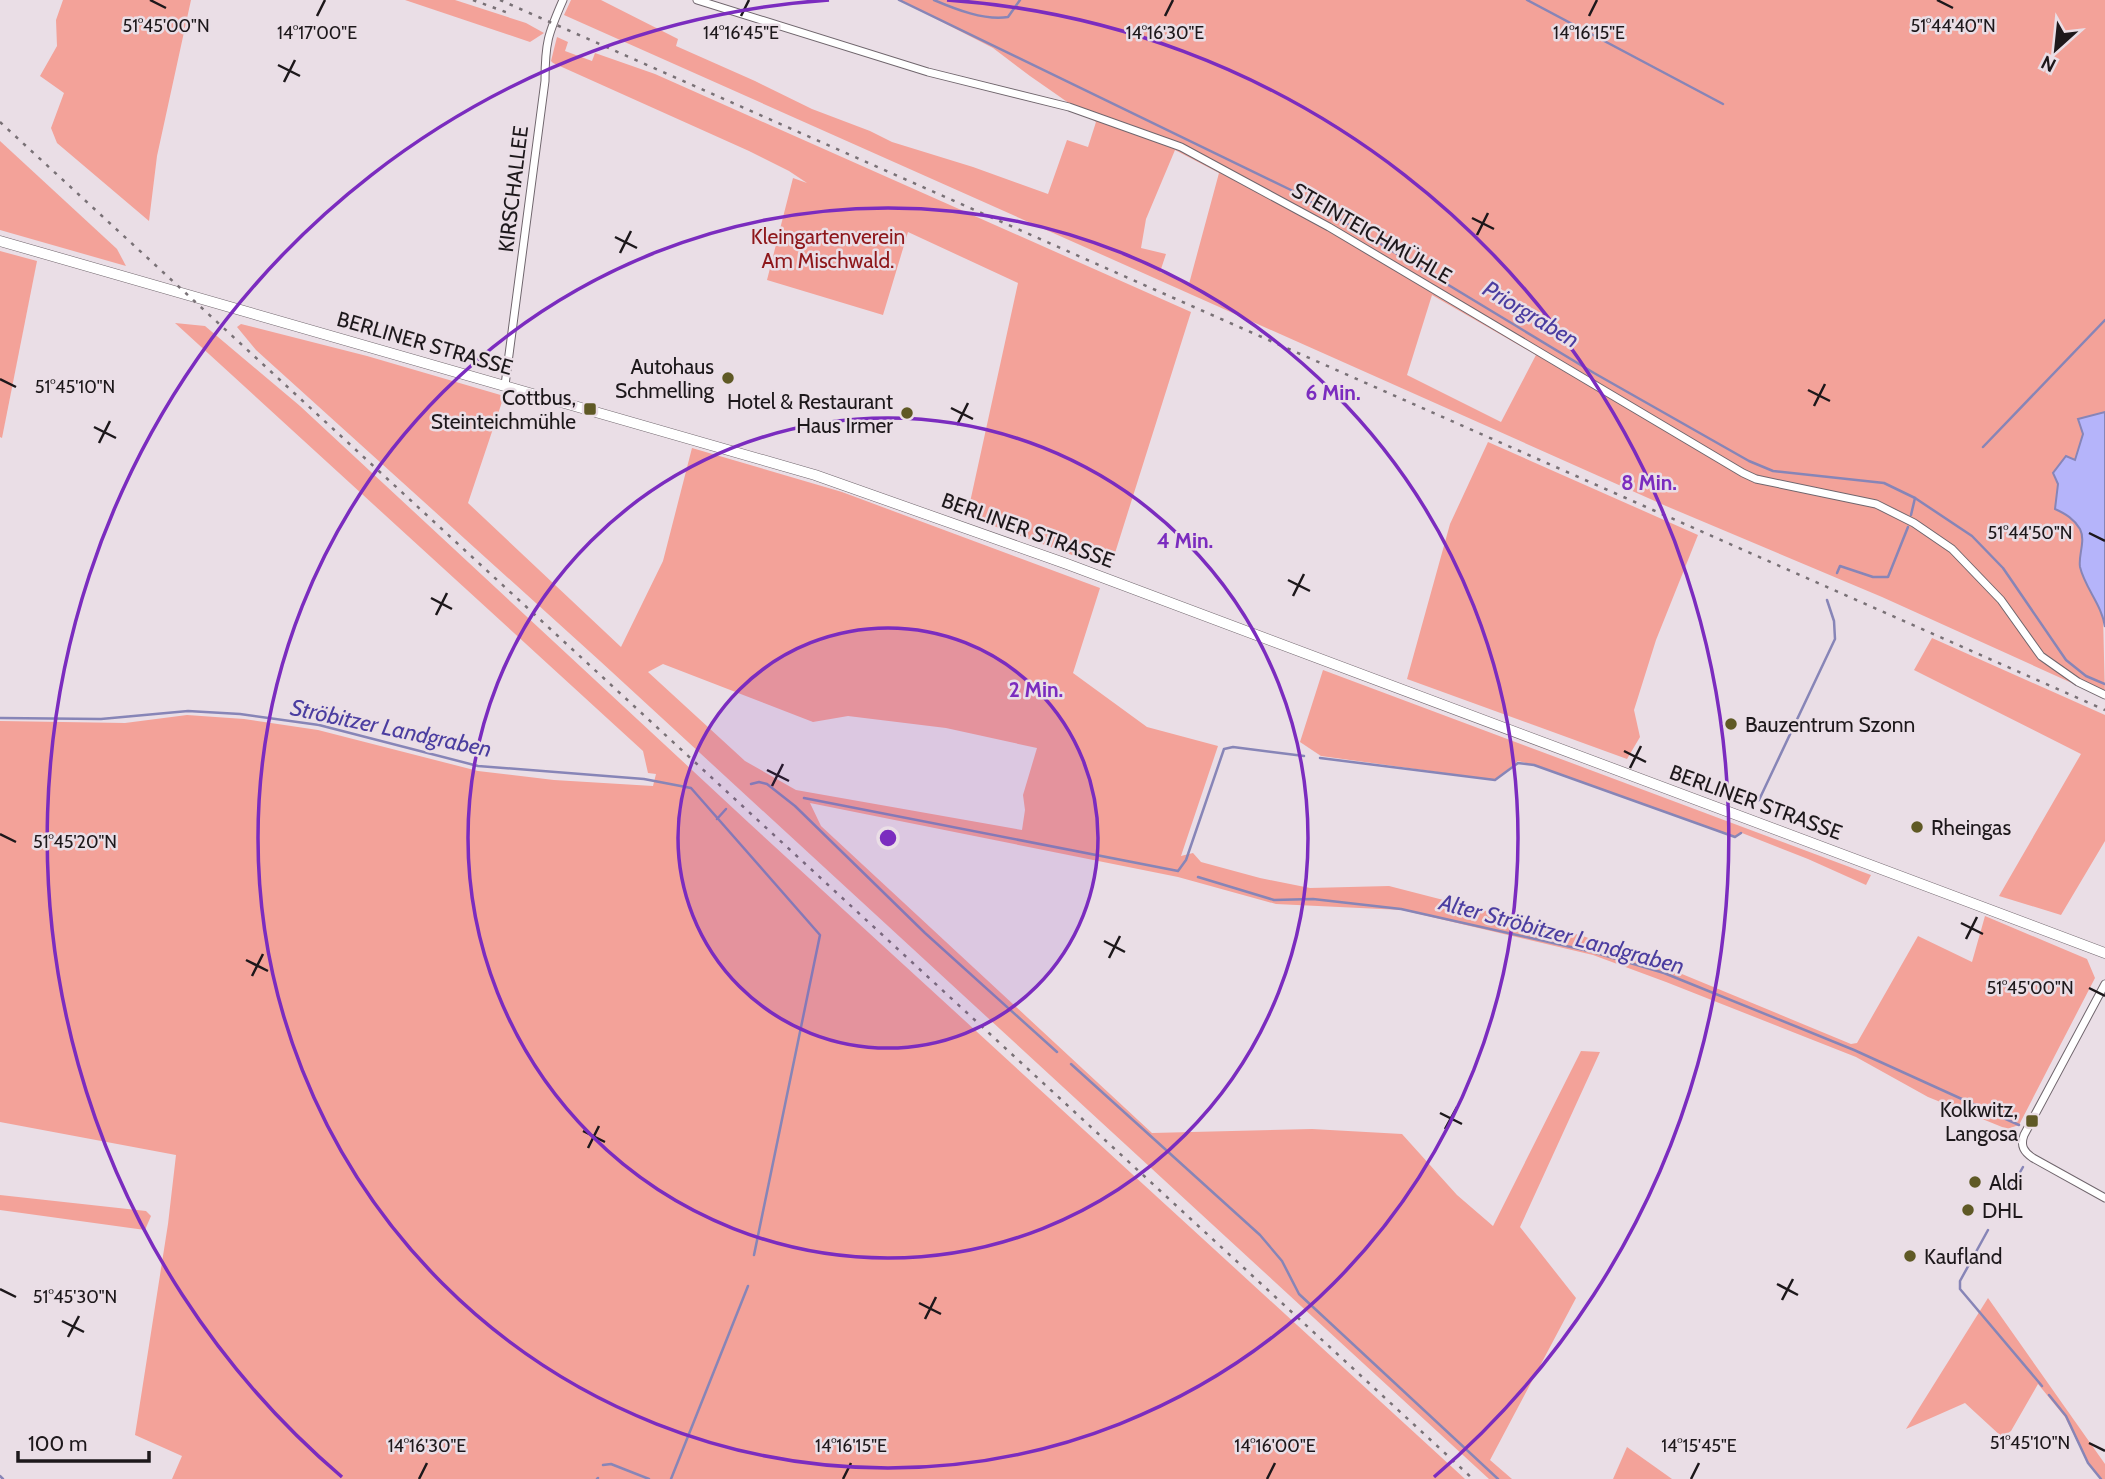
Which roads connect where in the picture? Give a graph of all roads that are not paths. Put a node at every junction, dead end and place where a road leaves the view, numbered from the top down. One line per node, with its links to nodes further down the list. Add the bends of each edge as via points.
1 (564, 0): 4 (street, KIRSCHALLEE, via 548,34 544,56 545,81)
2 (697, 0): 5 (street, STEINTEICHMÜHLE, via 928,72 1069,107 1181,147 1329,227 1743,473 1876,504 1914,523 1952,550 2001,600 2041,656)
3 (0, 241): 4 (main road, BERLINER STRASSE)
4 (505, 385): 6 (main road, BERLINER STRASSE, via 788,465 880,497)
5 (2105, 695)
6 (2105, 953)
7 (2105, 984): 8 (street, via 2022,1145 2025,1152)
8 (2105, 1198)

